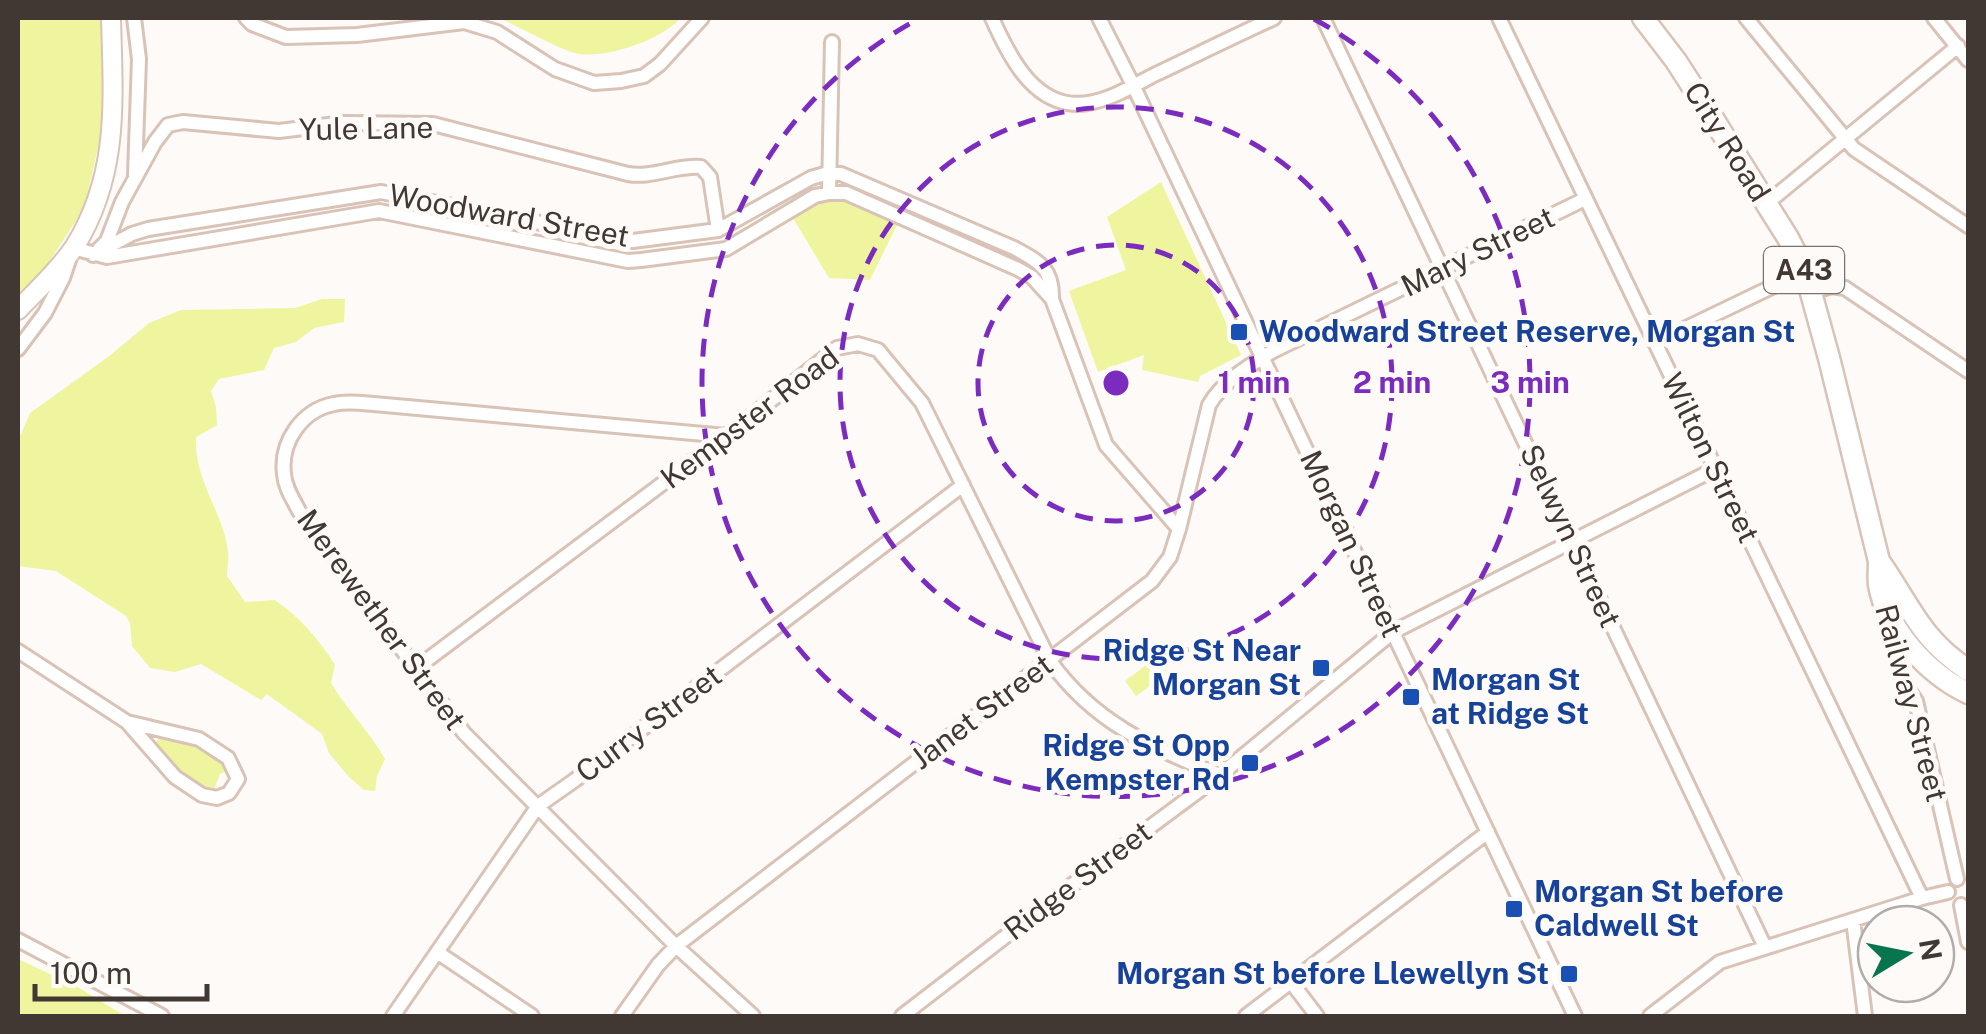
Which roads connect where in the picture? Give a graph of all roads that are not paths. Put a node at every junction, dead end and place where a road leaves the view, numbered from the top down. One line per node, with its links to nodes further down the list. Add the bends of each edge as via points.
1 (111, 18): 25 (main road, via 106,173)
2 (134, 18): 19 (street)
3 (246, 18): 4 (street, via 286,37 358,36 464,22 594,83 644,76)
4 (702, 18)
5 (992, 18): 16 (street, via 1028,82 1054,98 1090,103)
6 (1099, 18): 16 (street, Morgan Street)
7 (1274, 18): 16 (street)
8 (1323, 18): 27 (street, Selwyn Street)
9 (1499, 18): 21 (street, Wilton Street)
10 (1643, 18): 22 (highway, City Road / A43)
11 (1746, 18): 17 (street)
12 (1934, 18): 14 (street)
13 (832, 42): 18 (street)
14 (1958, 46): 15 (street); 17 (street)
15 (1968, 60)
16 (1134, 86): 33 (street, Morgan Street)
17 (1845, 137): 22 (street); 23 (street, via 1854,150)
18 (828, 173): 20 (street); 24 (street, Woodward Street); 29 (street, via 1014,248 1037,261 1053,282)
19 (136, 177): 24 (street, Yule Lane, via 168,125 183,122 279,131 432,124 640,176 701,166 710,177); 26 (street, Yule Lane, via 107,241)
20 (829, 193): 26 (street, Woodward Street, via 726,248 641,260 379,211); 29 (street, via 846,193 1018,268)
21 (1586, 200): 27 (street, Mary Street); 31 (street, Wilton Street)
22 (1766, 204): 28 (highway, City Road / A43)
23 (1968, 226)
24 (718, 230): 26 (street, Woodward Street, via 615,240 381,192 148,229)
25 (74, 248): 26 (street, Woodward Street); 30 (main road); 32 (street, via 46,313)
26 (93, 255)
27 (1443, 269): 33 (street, Mary Street); 39 (street, Selwyn Street)
28 (1808, 282): 31 (street); 34 (street, via 1845,288); 40 (highway, City Road / A43)
29 (1052, 299): 38 (street, via 1106,445)
30 (18, 310)
31 (1655, 343): 36 (street, Wilton Street)
32 (18, 349)
33 (1262, 358): 38 (street, Janet Street, via 1209,405); 42 (street, Morgan Street)
34 (1968, 371)
35 (726, 436): 37 (street, Kempster Road, via 836,348 858,344 878,350 922,403); 45 (street, Kempster Road); 45 (street, Merewether Street, via 355,402 305,418 284,454 286,488)
36 (1715, 469): 39 (street, Ridge Street); 54 (street, Wilton Street)
37 (963, 485): 44 (street, Kempster Road); 50 (street, Curry Street)
38 (1179, 529): 44 (street, Janet Street, via 1152,581)
39 (1572, 542): 42 (street, Ridge Street); 60 (street, Selwyn Street)
40 (1879, 561): 41 (highway, City Road / A43); 46 (highway, City Road / A43, via 1912,616)
41 (1879, 586): 47 (highway, City Road / A43, via 1915,653); 52 (street, Railway Street)
42 (1393, 632): 49 (street, Ridge Street); 51 (street, Morgan Street)
43 (18, 651): 48 (street)
44 (1050, 660): 49 (street, Kempster Road, via 1116,726 1160,752); 59 (street, Janet Street)
45 (415, 669): 50 (street, Merewether Street, via 464,734)
46 (1968, 670)
47 (1968, 693)
48 (126, 722): 48 (street, via 199,739 228,758 238,779 228,794 202,795 175,777)
49 (1220, 774): 68 (street, Ridge Street)
50 (538, 806): 59 (street, Merewether Street); 61 (street, Curry Street)
51 (1488, 832): 62 (street); 71 (street, Morgan Street)
52 (1963, 879): 53 (street, via 1950,883)
53 (1948, 892): 54 (street); 55 (street)
54 (1922, 898): 56 (street)
55 (1964, 904): 58 (street)
56 (1853, 920): 60 (street); 73 (street)
57 (18, 940): 63 (street)
58 (1968, 942)
59 (676, 946): 66 (street, Janet Street); 67 (street, Merewether Street)
60 (1765, 947): 72 (street, via 1720,962)
61 (436, 952): 64 (street, Curry Street); 65 (street)
62 (1291, 982): 69 (street); 70 (street)
63 (162, 1016)
64 (392, 1016)
65 (532, 1016)
66 (622, 1016)
67 (753, 1016)
68 (902, 1016)
69 (1246, 1016)
70 (1317, 1016)
71 (1576, 1016)
72 (1650, 1016)
73 (1864, 1016)

